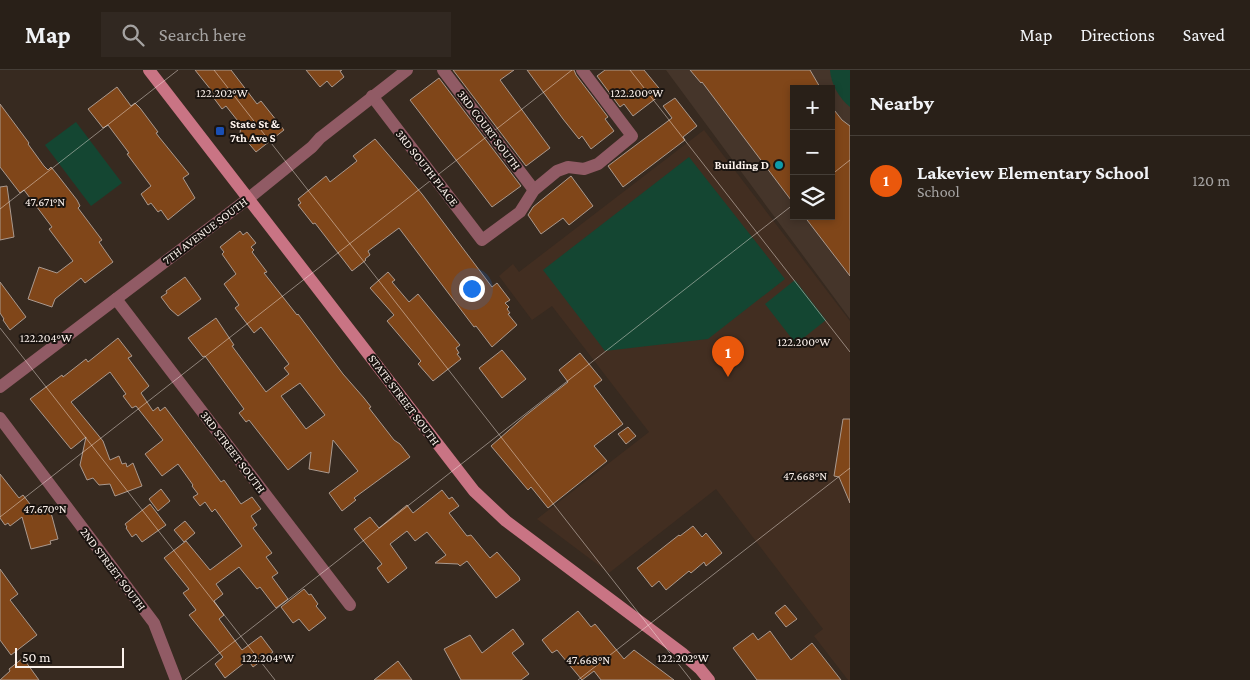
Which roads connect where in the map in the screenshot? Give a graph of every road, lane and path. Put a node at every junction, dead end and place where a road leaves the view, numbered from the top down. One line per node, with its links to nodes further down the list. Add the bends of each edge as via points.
1 (149, 70): 7 (street, STATE STREET SOUTH)
2 (407, 70): 5 (street, 7TH AVENUE SOUTH)
3 (443, 70): 6 (street, 3RD COURT SOUTH)
4 (582, 70): 6 (street, via 632,136 598,164 556,171)
5 (372, 96): 6 (street, 3RD SOUTH PLACE, via 482,240 520,212); 7 (street, 7TH AVENUE SOUTH)
6 (534, 190)
7 (249, 198): 8 (street, 7TH AVENUE SOUTH); 13 (street, STATE STREET SOUTH, via 474,491 506,521 682,653)
8 (116, 299): 9 (street, 7TH AVENUE SOUTH); 11 (street, 3RD STREET SOUTH)
9 (0, 387)
10 (0, 418): 12 (street, 2ND STREET SOUTH, via 154,623)
11 (350, 605)
12 (176, 680)
13 (709, 680)

